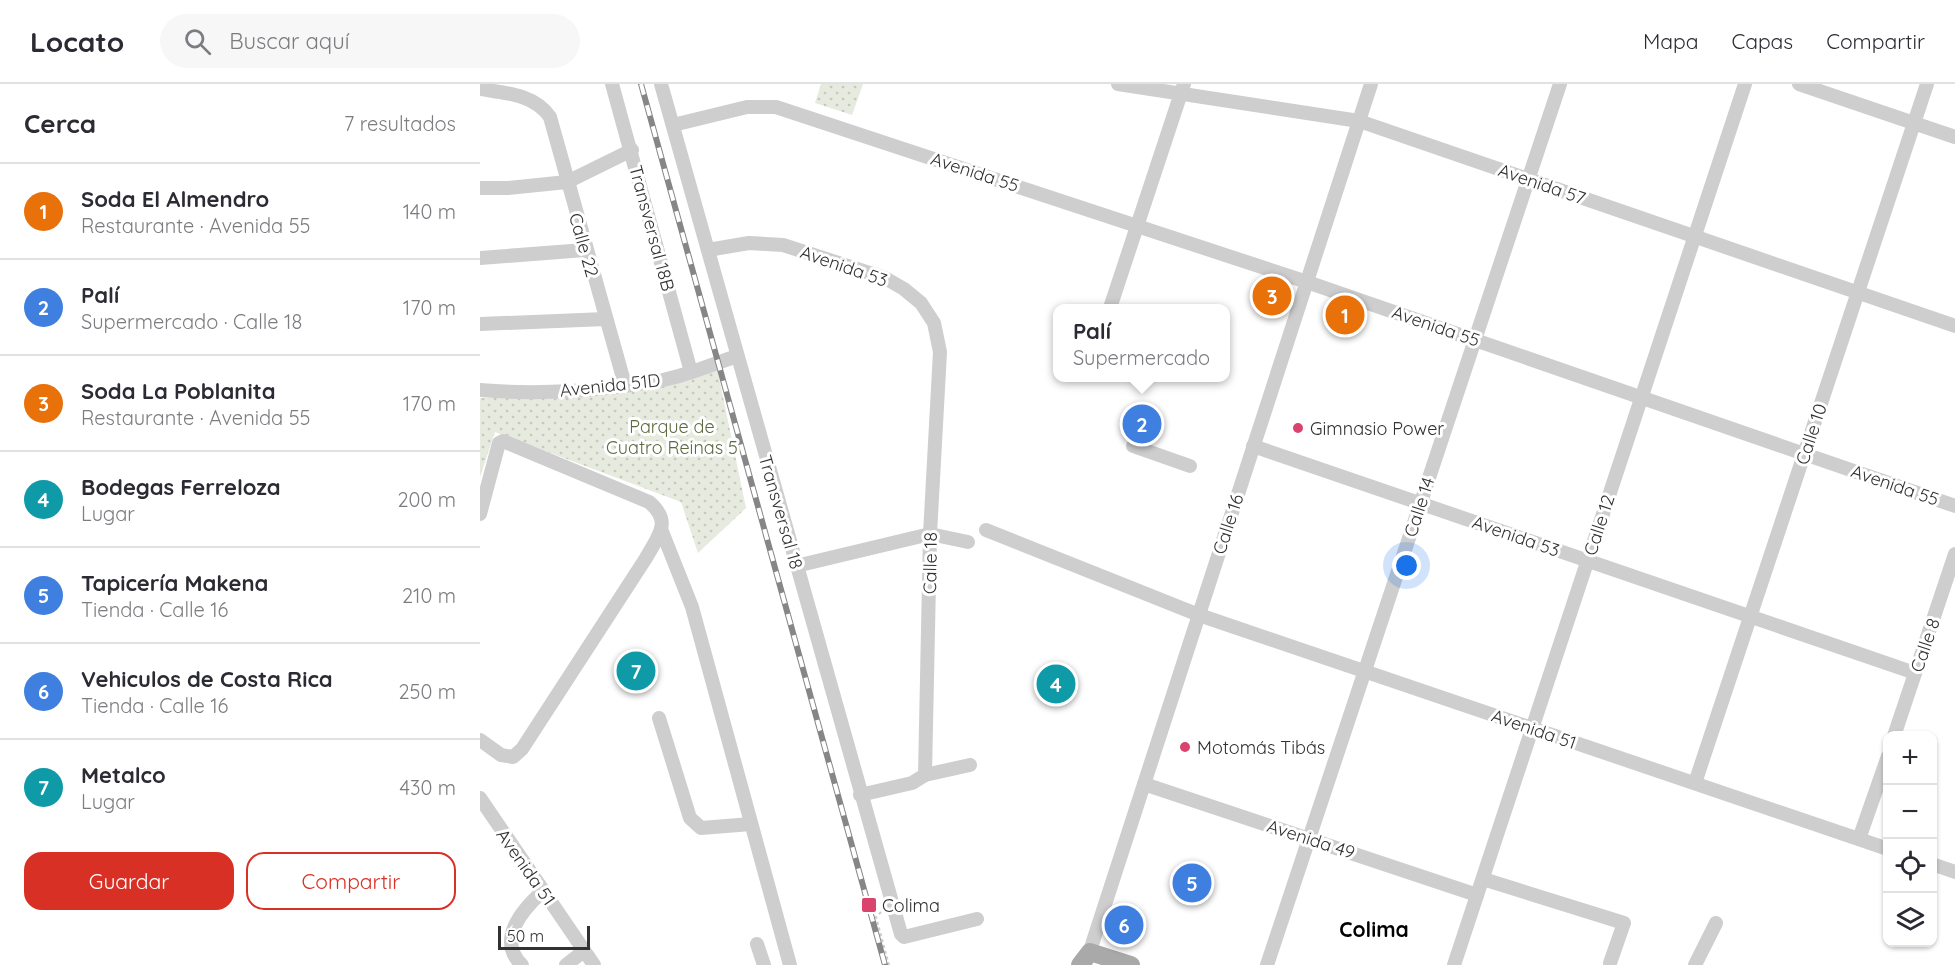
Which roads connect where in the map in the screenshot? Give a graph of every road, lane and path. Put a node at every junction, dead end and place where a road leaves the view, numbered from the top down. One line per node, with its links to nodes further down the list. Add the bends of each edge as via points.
1 (612, 84): 15 (street, Transversal 18B)
2 (661, 84): 13 (street, Transversal 18)
3 (1118, 84): 10 (street, Avenida 57)
4 (1371, 84): 11 (street, Calle 16)
5 (1560, 84): 16 (street, Calle 14)
6 (1744, 84): 20 (street, Calle 12)
7 (1798, 84): 12 (street)
8 (1927, 84): 12 (street, Calle 10)
9 (480, 89): 17 (street, Calle 22, via 522,97 541,106 552,125)
10 (1182, 89): 11 (street, Avenida 57); 19 (street)
11 (1359, 121): 16 (street, Avenida 57); 24 (street, Calle 16)
12 (1914, 124): 14 (street); 25 (street, Calle 10)
13 (672, 125): 19 (street, Avenida 55, via 747,107 776,107); 22 (street, Transversal 18)
14 (1955, 137)
15 (632, 150): 17 (street); 33 (street, Transversal 18B)
16 (1528, 179): 20 (street, Avenida 57); 30 (street, Calle 14)
17 (567, 182): 18 (street); 21 (street, Calle 22)
18 (480, 188)
19 (1137, 226): 24 (street, Avenida 55); 26 (street)
20 (1694, 236): 25 (street, Avenida 57); 36 (street, Calle 12)
21 (585, 250): 23 (street); 27 (street, Calle 22)
22 (708, 250): 31 (street, Avenida 53, via 749,243 783,245 885,278 921,303 934,322); 32 (street, Transversal 18)
23 (480, 258)
24 (1307, 282): 30 (street, Avenida 55); 38 (street, Calle 16)
25 (1858, 292): 29 (street, Avenida 57); 39 (street, Calle 10)
26 (1112, 304)
27 (606, 319): 28 (street); 34 (street, Calle 22)
28 (480, 324)
29 (1955, 326)
30 (1475, 340): 36 (street, Avenida 55); 41 (street, Calle 14)
31 (940, 352): 46 (street, Calle 18)
32 (737, 356): 33 (street, Avenida 51D); 50 (street, Transversal 18)
33 (691, 372): 34 (street, Avenida 51D)
34 (625, 385): 35 (street, Avenida 51D, via 542,392)
35 (480, 390)
36 (1641, 397): 39 (street, Avenida 55); 49 (street, Calle 12)
37 (1133, 446): 40 (street)
38 (1253, 446): 41 (street, Avenida 53); 51 (street, Calle 16)
39 (1805, 454): 42 (street, Avenida 55); 52 (street, Calle 10)
40 (1190, 466)
41 (1420, 504): 49 (street, Avenida 53); 53 (street, Calle 14)
42 (1955, 506)
43 (480, 514): 44 (street, via 499,443 503,441 649,502 660,511)
44 (661, 529): 58 (street, via 522,749 513,757 501,755); 66 (street, via 692,607)
45 (986, 530): 51 (street, Avenida 51)
46 (930, 534): 47 (street); 50 (street); 61 (street, Calle 18)
47 (968, 542)
48 (1955, 554): 54 (street, Calle 8)
49 (1588, 561): 52 (street, Avenida 53); 56 (street, Calle 12)
50 (796, 566): 64 (street, Transversal 18)
51 (1199, 615): 53 (street, Avenida 51); 63 (street, Calle 16)
52 (1751, 616): 54 (street, Avenida 53); 62 (street, Calle 10)
53 (1365, 671): 56 (street, Avenida 51); 67 (street, Calle 14)
54 (1915, 672): 57 (street, Calle 8)
55 (659, 718): 66 (street, via 695,825 701,828)
56 (1532, 728): 62 (street, Avenida 51); 72 (street, Calle 12)
57 (1895, 731)
58 (480, 740)
59 (970, 765): 61 (street)
60 (1883, 768): 68 (street)
61 (925, 775): 64 (street, via 912,783)
62 (1695, 783): 68 (street, Avenida 51)
63 (1144, 784): 67 (street, Avenida 49); 80 (street, Calle 16)
64 (860, 795): 75 (street, Transversal 18)
65 (480, 798): 73 (street, Avenida 51)
66 (751, 824): 86 (street)
67 (1309, 839): 74 (street, Avenida 49); 89 (street, Calle 14)
68 (1860, 839): 69 (street, Avenida 51)
69 (1883, 848)
70 (1937, 866): 71 (street)
71 (1955, 872)
72 (1483, 879): 74 (street, Calle 12); 81 (street, via 1624,923)
73 (543, 891): 79 (street, Avenida 51); 82 (street, via 524,908 514,927 512,949)
74 (1477, 895): 90 (street, Calle 12)
75 (891, 902): 76 (street, Transversal 18, via 904,937); 87 (path, via 876,917)
76 (977, 919)
77 (1716, 923): 91 (street)
78 (757, 944): 85 (street)
79 (584, 951): 83 (street); 84 (street, Avenida 51)
80 (1085, 961): 88 (main road)
81 (1610, 963)
82 (522, 965)
83 (566, 965)
84 (594, 965)
85 (764, 965)
86 (790, 965)
87 (889, 965)
88 (1131, 965)
89 (1267, 965)
90 (1454, 965)
91 (1695, 965)

